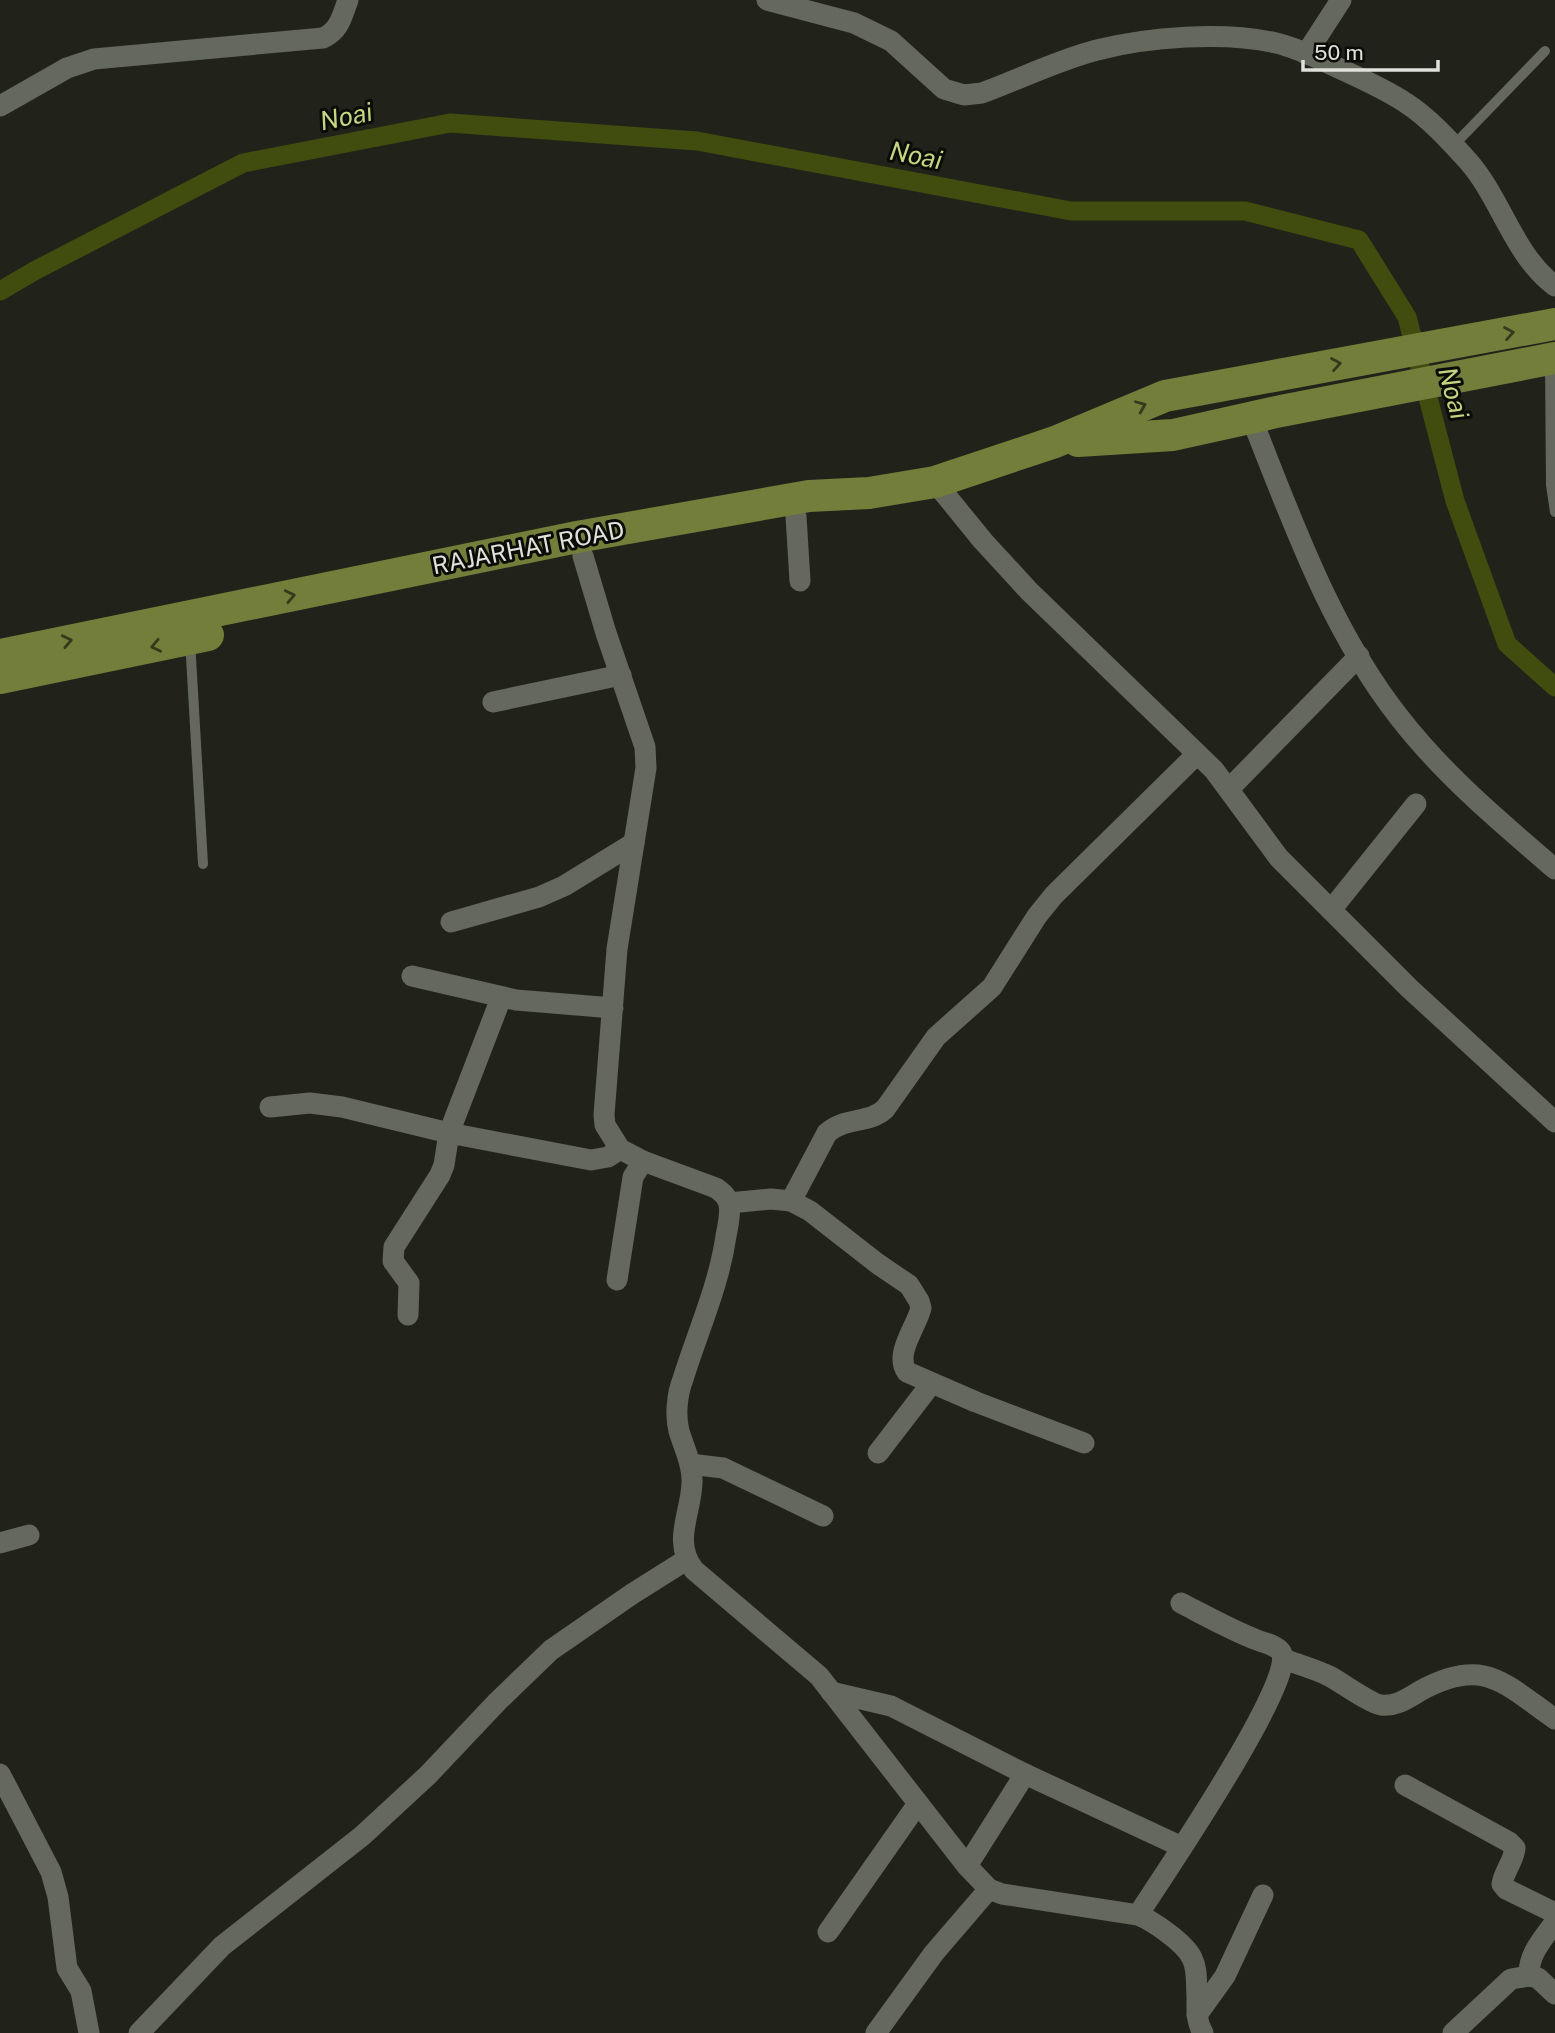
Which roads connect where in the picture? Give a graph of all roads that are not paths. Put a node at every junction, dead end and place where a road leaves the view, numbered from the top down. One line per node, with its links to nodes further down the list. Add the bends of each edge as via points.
1 (348, 0): 6 (street, via 338,26 323,37 94,59 67,68)
2 (767, 0): 5 (street, via 873,31 891,41 944,89 964,95 982,93 1098,50 1155,39 1265,41)
3 (1342, 0): 5 (street)
4 (1545, 51): 7 (lane)
5 (1306, 54): 7 (street, via 1406,103)
6 (0, 106)
7 (1454, 145): 8 (street, via 1478,174 1528,257)
8 (1555, 286)
9 (1555, 324): 12 (main road, one-way to 9, via 1165,396)
10 (1552, 358): 11 (main road); 15 (lane)
11 (1266, 414): 12 (main road, via 1173,435); 21 (street, via 1312,569)
12 (1055, 442): 13 (main road, RAJARHAT ROAD)
13 (935, 482): 14 (main road, RAJARHAT ROAD); 25 (street, via 1029,591)
14 (869, 493): 16 (main road); 20 (main road, RAJARHAT ROAD, one-way to 14, via 578,537 809,496)
15 (1555, 513)
16 (796, 516): 17 (main road); 18 (street)
17 (583, 556): 19 (main road); 22 (street)
18 (800, 581)
19 (190, 638): 23 (main road, one-way to 23); 29 (lane)
20 (0, 655)
21 (1359, 656): 26 (street); 30 (street, via 1425,748)
22 (621, 675): 24 (street); 28 (street, via 646,758)
23 (0, 678)
24 (493, 702)
25 (1197, 754): 26 (street); 41 (street, via 1054,895 992,986 936,1037 885,1109 827,1133)
26 (1229, 789): 31 (street, via 1273,852)
27 (1416, 804): 31 (street)
28 (634, 843): 32 (street, via 539,897); 35 (street)
29 (203, 864)
30 (1555, 869)
31 (1331, 910): 37 (street)
32 (451, 922)
33 (412, 976): 34 (street)
34 (501, 998): 35 (street); 38 (street)
35 (612, 1008): 39 (street, via 604,1115)
36 (270, 1107): 38 (street, via 324,1104)
37 (1555, 1122)
38 (449, 1133): 39 (street, via 591,1160); 44 (street, via 440,1175 392,1255 409,1283)
39 (620, 1149): 40 (street)
40 (643, 1161): 42 (street, via 716,1188); 43 (street, via 634,1177)
41 (791, 1201): 42 (street); 45 (street, via 909,1285 921,1308 902,1362 907,1372)
42 (729, 1203): 48 (street, via 723,1260 679,1393 679,1429)
43 (617, 1280)
44 (408, 1315)
45 (932, 1384): 46 (street); 47 (street)
46 (1084, 1443)
47 (878, 1453)
48 (690, 1464): 49 (street, via 723,1468); 52 (street, via 692,1491 682,1530)
49 (823, 1516)
50 (29, 1535): 51 (street)
51 (0, 1543)
52 (687, 1560): 55 (street, via 806,1663); 73 (street, via 551,1650 428,1775 362,1836 222,1946)
53 (1181, 1603): 54 (street, via 1276,1647)
54 (1284, 1659): 56 (street, via 1386,1706 1438,1681 1475,1673 1509,1687); 61 (street, via 1258,1722)
55 (831, 1692): 58 (street, via 891,1706); 60 (street)
56 (1555, 1719)
57 (0, 1774): 72 (street, via 51,1872 67,1968 81,1991)
58 (1025, 1774): 61 (street); 62 (street)
59 (1405, 1785): 65 (street, via 1509,1842 1514,1855 1502,1884)
60 (917, 1805): 62 (street); 68 (street)
61 (1182, 1847): 66 (street)
62 (967, 1866): 63 (street)
63 (989, 1889): 66 (street); 74 (street, via 934,1953)
64 (1263, 1895): 71 (street)
65 (1555, 1913)
66 (1138, 1915): 71 (street, via 1187,1949 1196,1972)
67 (1555, 1922): 69 (street, via 1532,1954)
68 (828, 1932)
69 (1529, 1976): 70 (street); 75 (street, via 1511,1979)
70 (1555, 1994)
71 (1200, 2024)
72 (89, 2033)
73 (139, 2033)
74 (876, 2033)
75 (1453, 2033)

